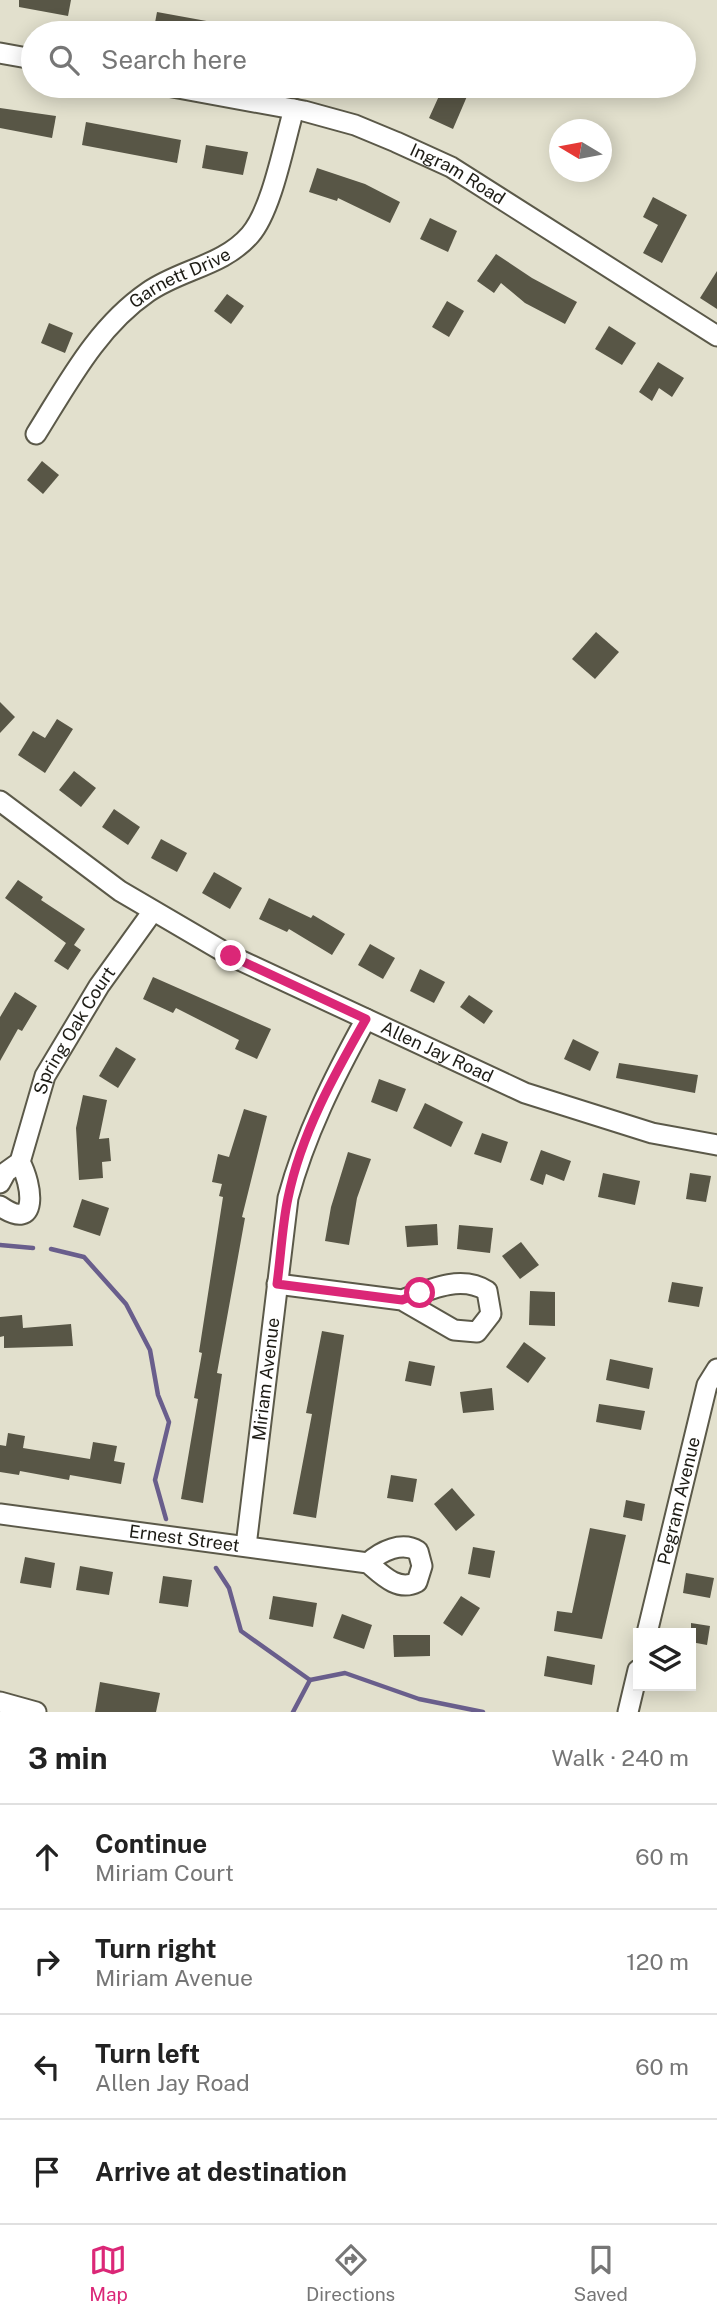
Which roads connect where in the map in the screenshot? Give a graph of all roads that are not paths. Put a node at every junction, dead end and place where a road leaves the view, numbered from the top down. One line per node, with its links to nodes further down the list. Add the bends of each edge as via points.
1 (0, 53): 2 (street)
2 (21, 57)
3 (234, 98): 4 (street, Ingram Road)
4 (295, 109): 5 (street, Ingram Road, via 355,125 451,167); 6 (street, Garnett Drive, via 267,204 251,234 224,257 158,285 123,312 94,344)
5 (717, 336)
6 (36, 434)
7 (0, 801): 8 (street, Allen Jay Road)
8 (153, 911): 9 (street, Allen Jay Road, via 231,956); 11 (street, Spring Oak Court, via 99,986 45,1076)
9 (366, 1019): 10 (street, Allen Jay Road, via 525,1093 652,1133); 14 (street, Miriam Avenue, via 340,1065 298,1163 288,1198)
10 (717, 1145)
11 (20, 1162): 12 (street, Spring Oak Court); 13 (street, via 30,1179 30,1206 14,1213)
12 (0, 1183)
13 (0, 1206)
14 (277, 1284): 15 (street); 18 (street, Miriam Avenue)
15 (402, 1300)
16 (717, 1369): 20 (street, Pegram Avenue, via 707,1385)
17 (0, 1514): 18 (street, Ernest Street)
18 (246, 1546): 19 (street, Ernest Street)
19 (368, 1563)
20 (648, 1628)
21 (633, 1691): 24 (street)
22 (0, 1702): 23 (street)
23 (36, 1712)
24 (628, 1712)

